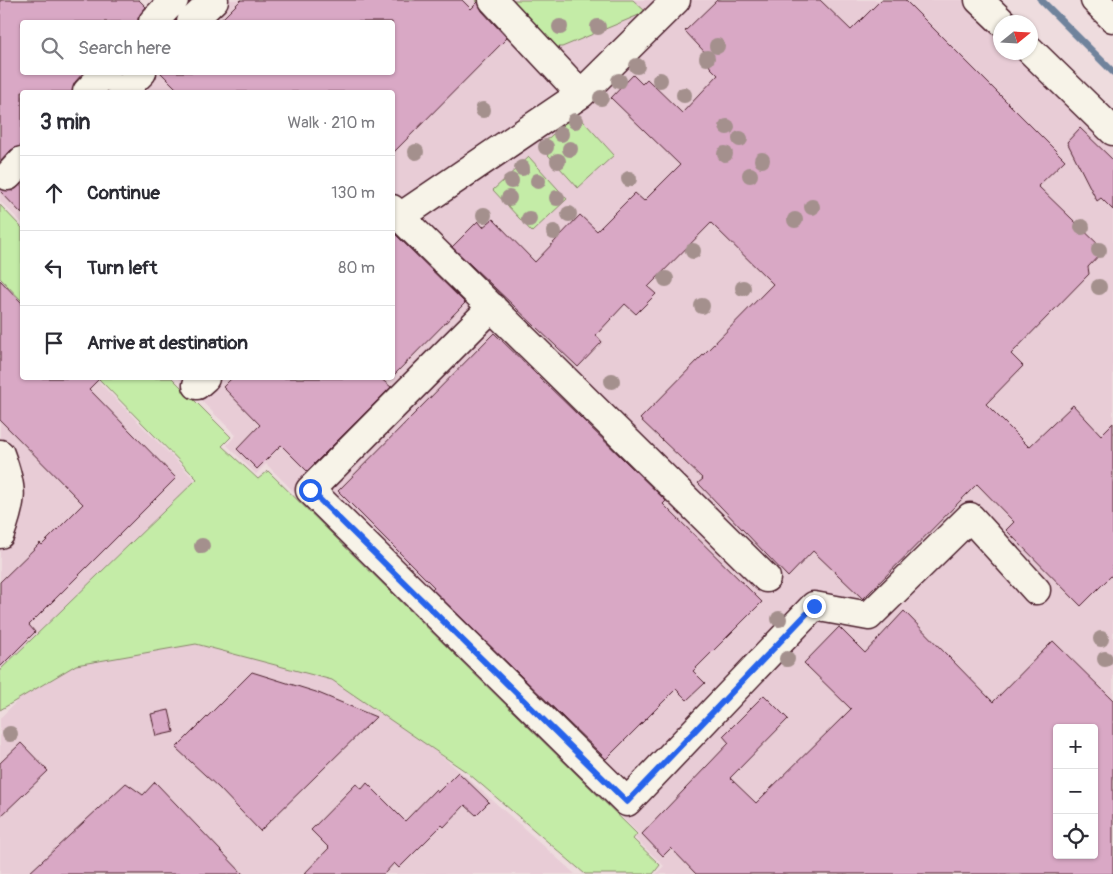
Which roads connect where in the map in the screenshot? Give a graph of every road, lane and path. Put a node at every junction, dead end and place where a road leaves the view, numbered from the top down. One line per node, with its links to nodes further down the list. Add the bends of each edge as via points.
1 (214, 0): 8 (main road)
2 (493, 0): 14 (main road)
3 (676, 0): 14 (main road)
4 (979, 0): 6 (main road)
5 (1095, 0): 7 (main road)
6 (995, 15)
7 (1113, 18)
8 (193, 20)
9 (1038, 58): 15 (main road)
10 (103, 75): 12 (main road)
11 (139, 75): 13 (main road)
12 (89, 90)
13 (124, 90)
14 (581, 94): 16 (main road)
15 (1113, 131)
16 (396, 213): 17 (main road)
17 (492, 308): 20 (main road); 21 (main road, via 310,490 627,802 814,606 869,616 970,517)
18 (0, 454): 19 (main road, via 10,479 11,505)
19 (0, 534)
20 (766, 578)
21 (1036, 590)

